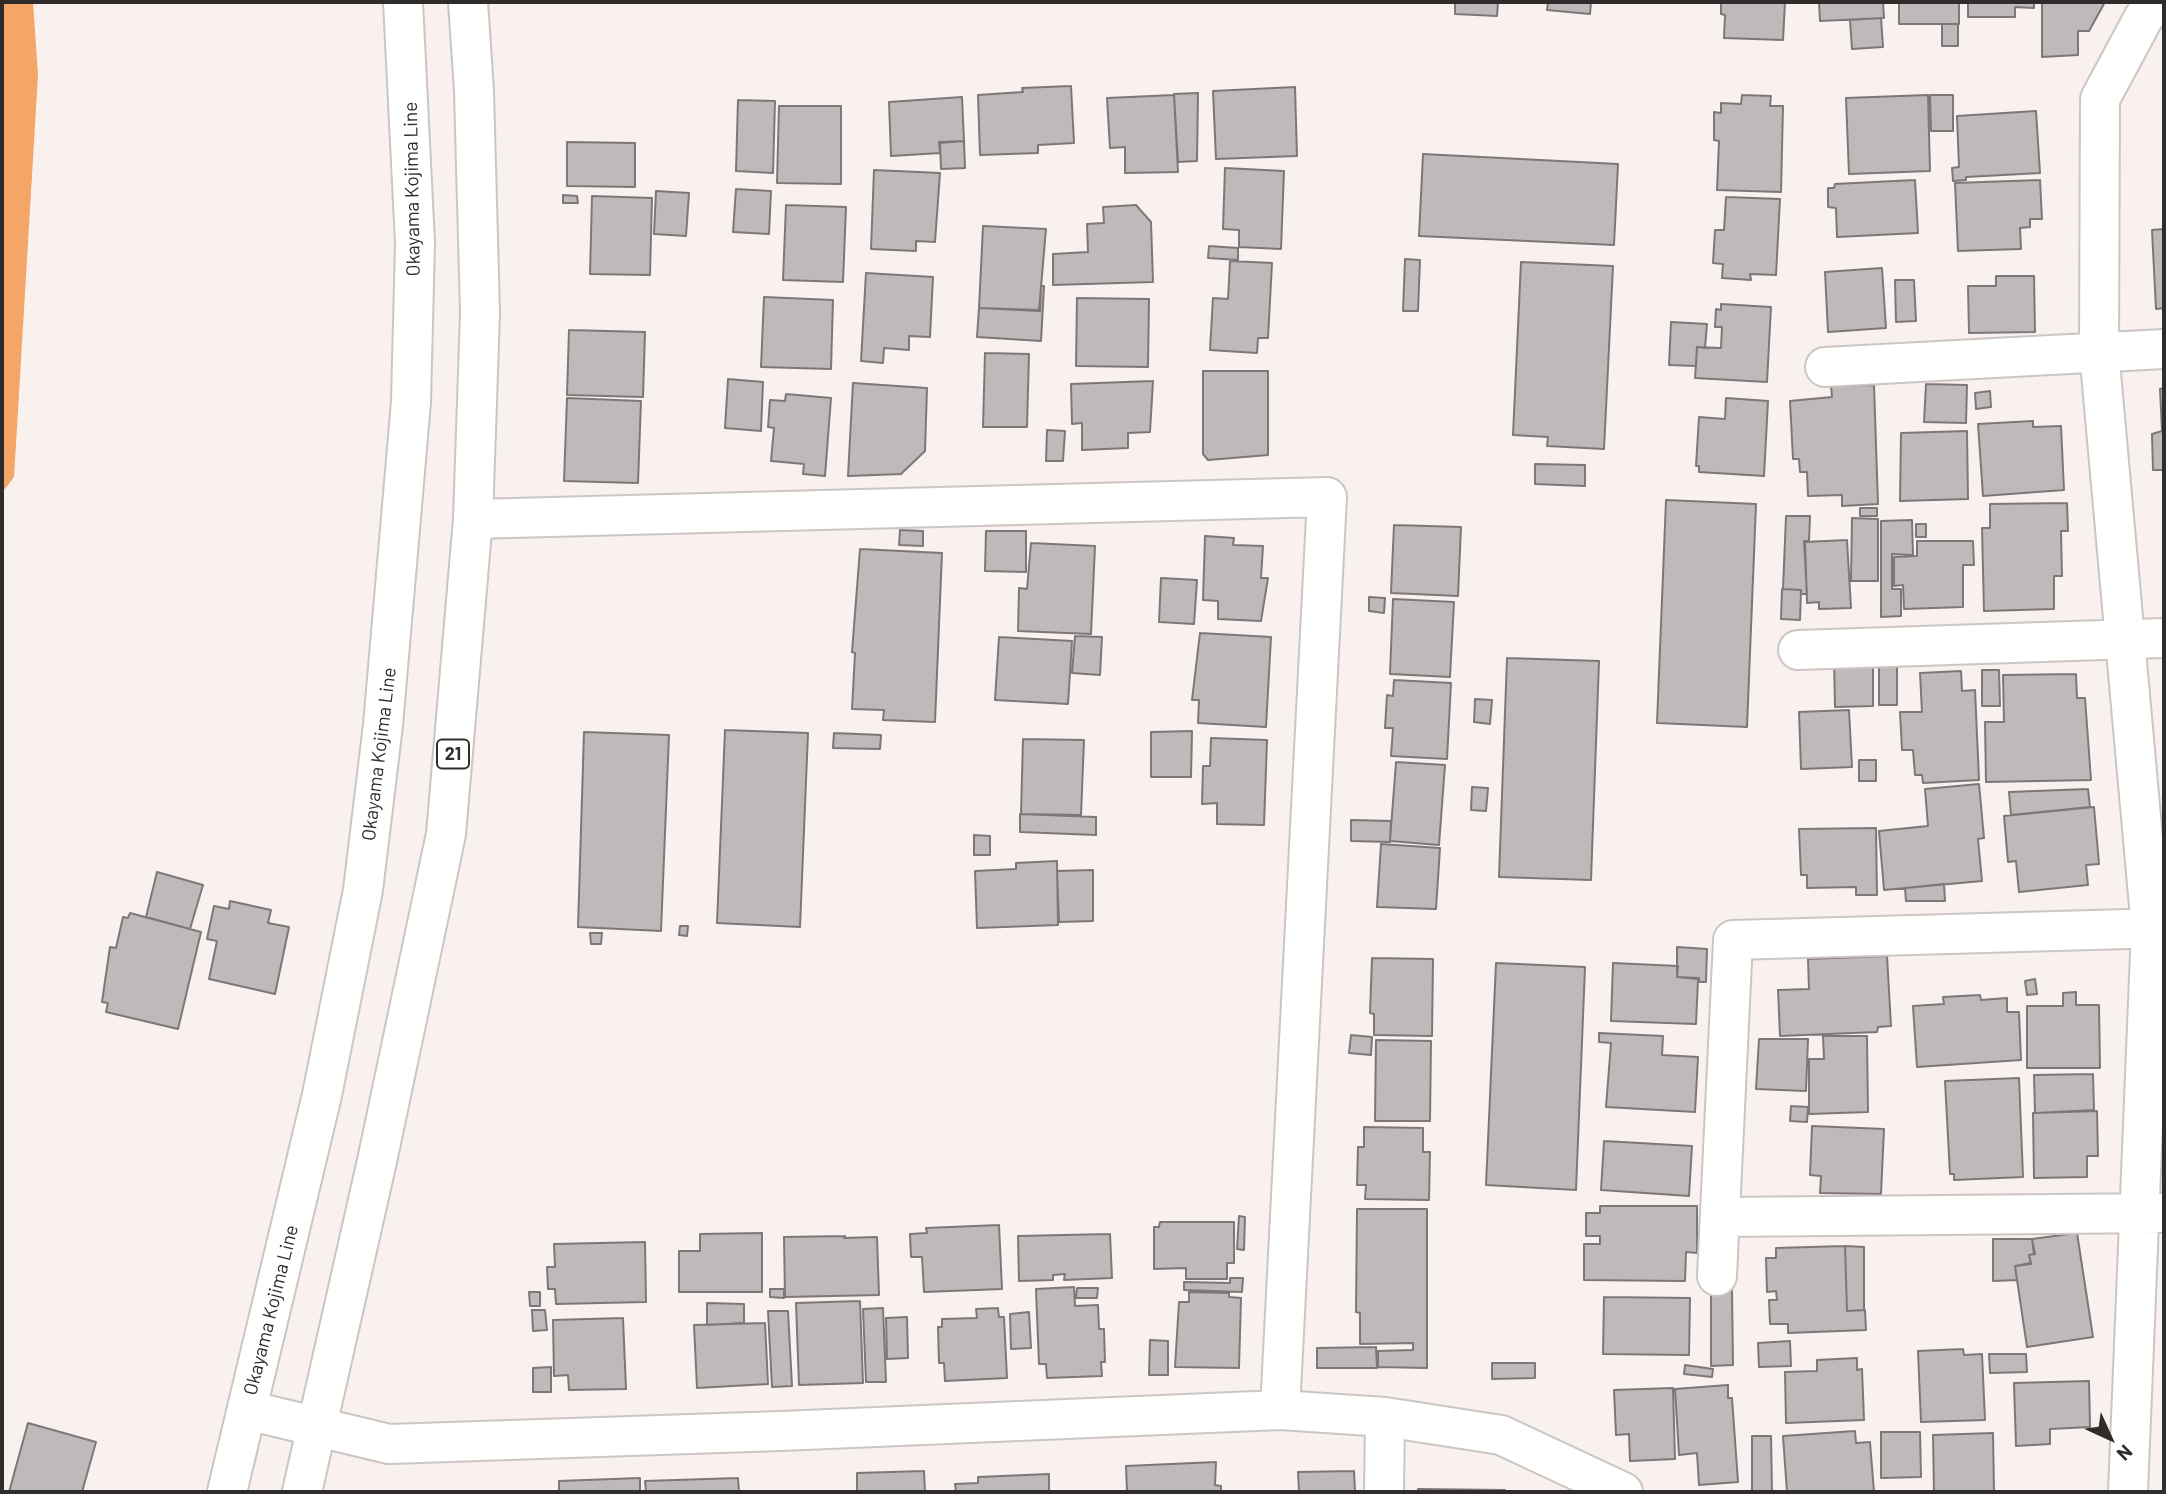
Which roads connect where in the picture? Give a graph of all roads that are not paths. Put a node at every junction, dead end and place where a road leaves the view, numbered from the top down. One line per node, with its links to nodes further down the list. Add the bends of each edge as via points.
1 (403, 2): 15 (street, Okayama Kojima Line, via 415,243 411,402 383,724 363,890 325,1082)
2 (468, 2): 7 (street, 21, via 480,313)
3 (2157, 2): 5 (street, via 2144,17 2100,99)
4 (2164, 349): 5 (street)
5 (2099, 351): 6 (street); 9 (street)
6 (1825, 367)
7 (473, 519): 16 (street, via 1327,497); 18 (street, 21, via 446,834)
8 (2164, 638): 9 (street)
9 (2125, 639): 10 (street); 11 (street)
10 (1798, 650)
11 (2158, 928): 12 (street); 13 (street, via 1733,940)
12 (2152, 1213): 13 (street); 23 (street)
13 (1720, 1217): 14 (street)
14 (1717, 1276)
15 (247, 1410): 18 (street); 19 (street, Okayama Kojima Line)
16 (1280, 1410): 17 (street); 18 (street, via 389,1444)
17 (1385, 1417): 21 (street); 22 (street, via 1501,1435)
18 (314, 1429): 20 (street, 21)
19 (228, 1492)
20 (302, 1492)
21 (1384, 1492)
22 (1623, 1492)
23 (2127, 1492)

